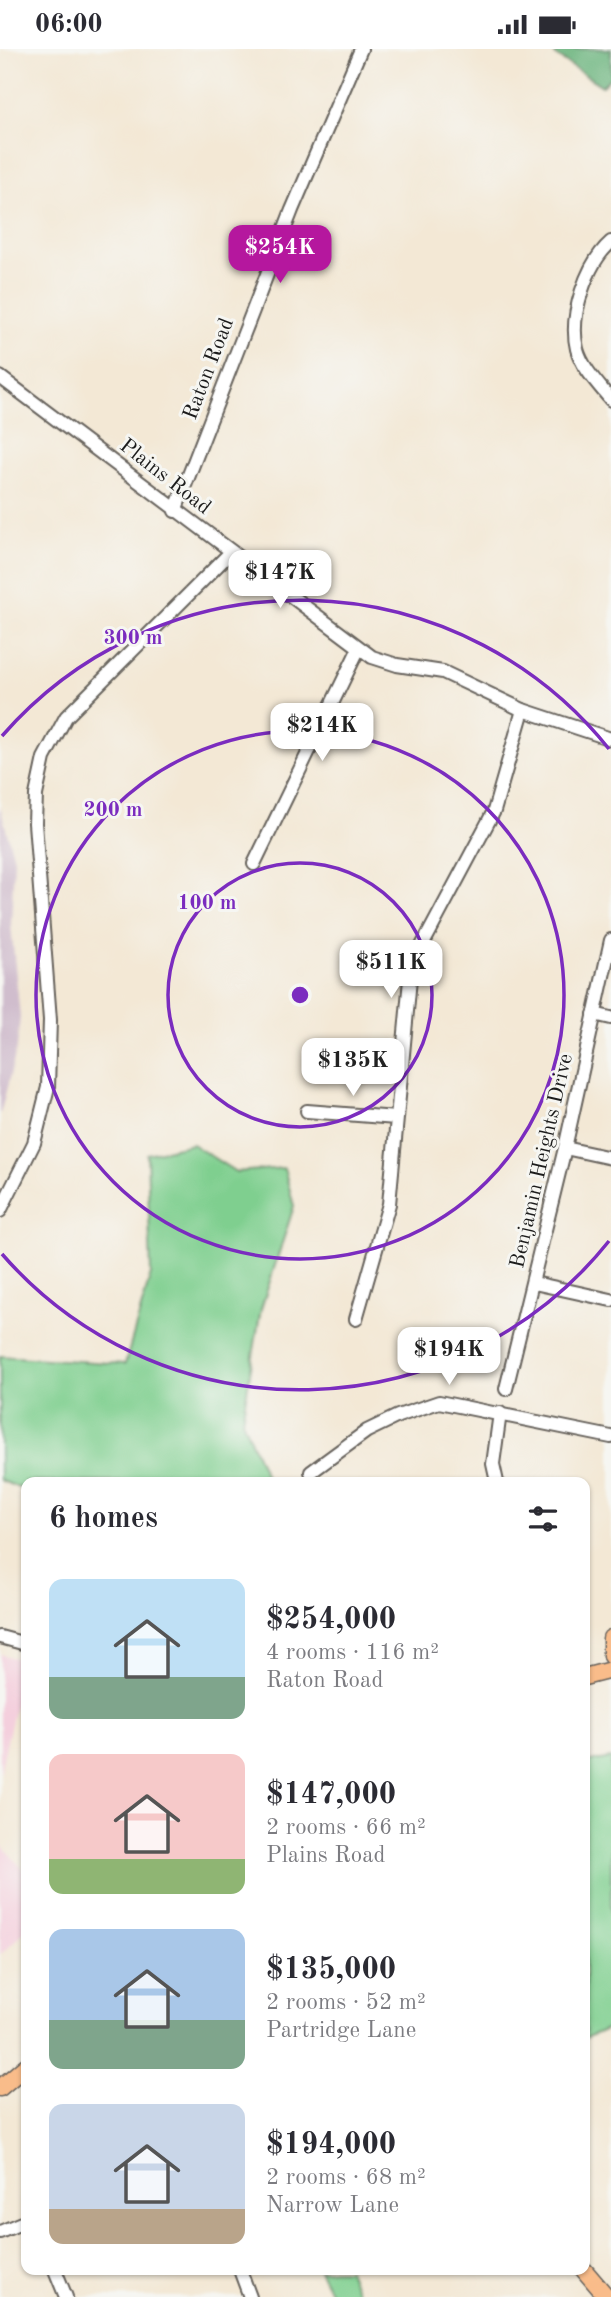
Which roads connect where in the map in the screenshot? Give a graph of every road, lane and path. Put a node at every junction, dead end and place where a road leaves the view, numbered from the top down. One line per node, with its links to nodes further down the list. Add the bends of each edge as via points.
1 (361, 49): 5 (street, Raton Road)
2 (611, 241): 4 (street, via 587,276 575,334 583,363)
3 (0, 377): 5 (street, Plains Road)
4 (611, 400)
5 (175, 510): 6 (street, Plains Road)
6 (231, 552): 7 (street, Plains Road); 18 (street, via 78,702 44,758 35,823 50,1020 48,1087 34,1143)
7 (359, 648): 8 (street, Plains Road, via 384,662 443,671); 10 (street)
8 (523, 710): 9 (street, Plains Road); 15 (street, via 494,811 413,969)
9 (611, 739)
10 (254, 864)
11 (611, 940): 12 (street, Benjamin Heights Drive)
12 (594, 1014): 13 (street); 16 (street, Benjamin Heights Drive)
13 (611, 1018)
14 (307, 1111): 15 (street)
15 (396, 1118): 21 (street, via 389,1204)
16 (565, 1148): 17 (street); 19 (street, Benjamin Heights Drive)
17 (611, 1159)
18 (0, 1211)
19 (534, 1283): 20 (street); 22 (street, Benjamin Heights Drive)
20 (611, 1300)
21 (356, 1319)
22 (506, 1389)
23 (500, 1413): 24 (street); 25 (street, via 439,1402 367,1431); 26 (street, via 494,1457)
24 (611, 1437)
25 (311, 1472)
26 (496, 1477)
27 (0, 1637): 29 (street)
28 (611, 1638): 30 (main road)
29 (21, 1643)
30 (611, 1656)
31 (611, 1670): 32 (main road)
32 (590, 1675)
33 (21, 2070): 34 (main road)
34 (0, 2088)
35 (21, 2223): 36 (street)
36 (0, 2232)
37 (57, 2275): 40 (street)
38 (242, 2275): 41 (street)
39 (588, 2275): 42 (main road)
40 (66, 2297)
41 (250, 2297)
42 (607, 2297)

